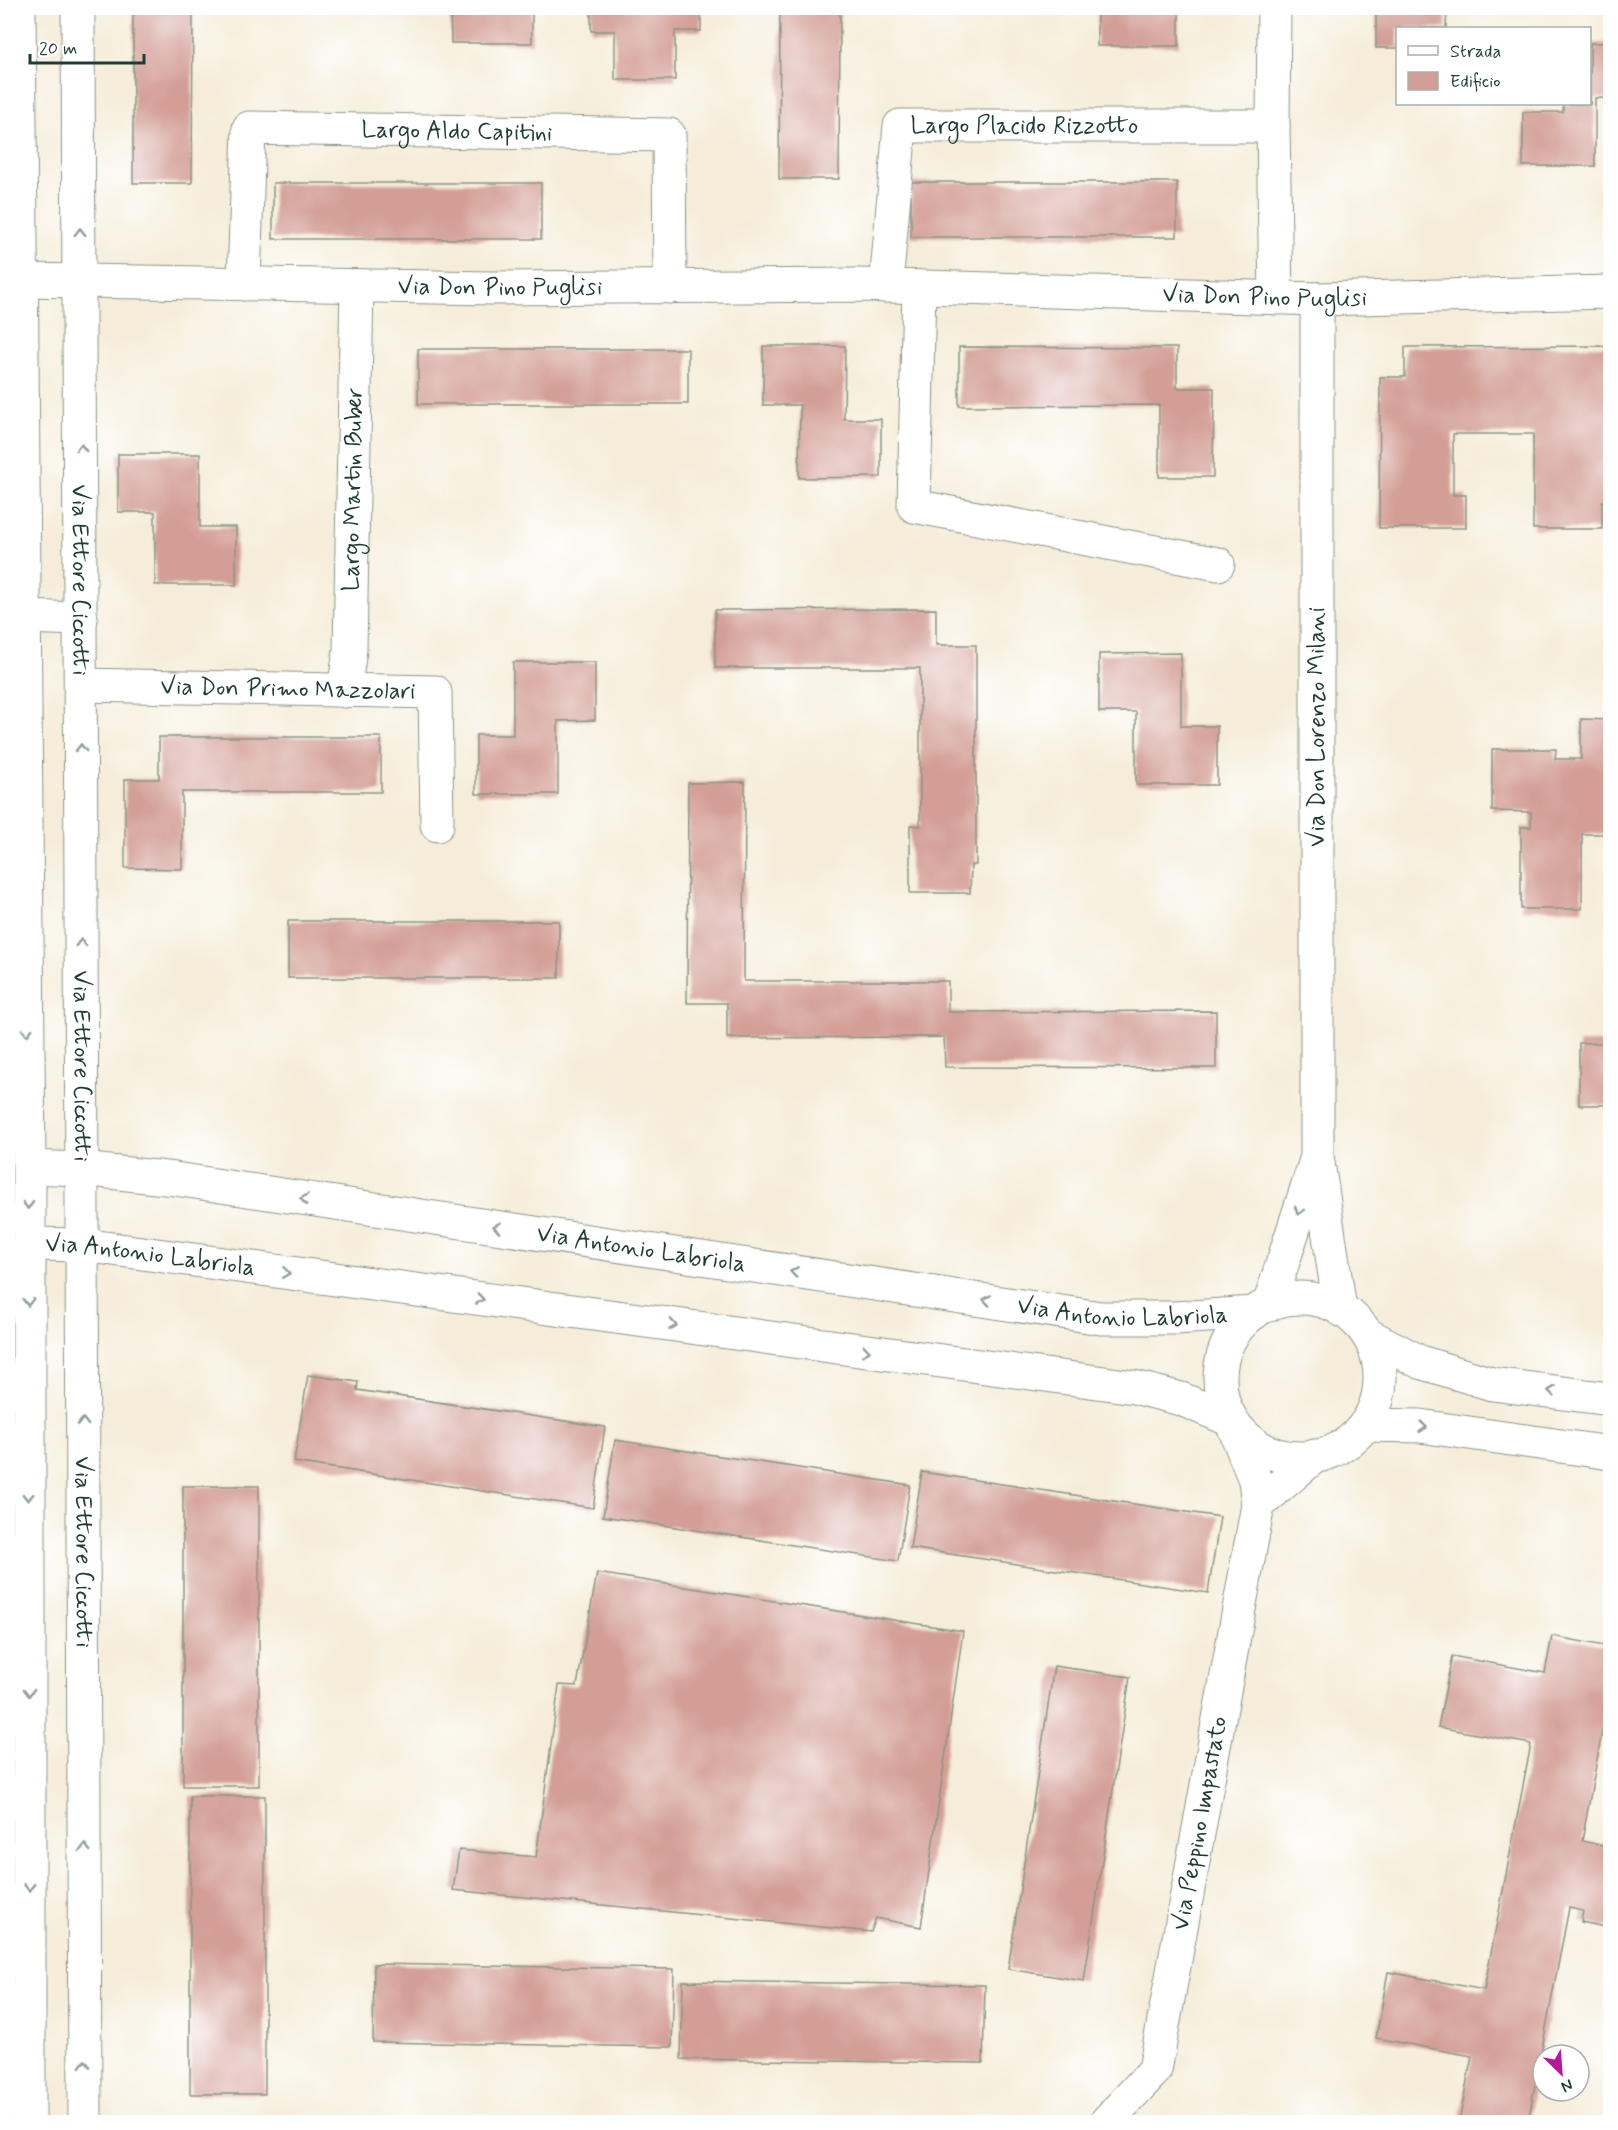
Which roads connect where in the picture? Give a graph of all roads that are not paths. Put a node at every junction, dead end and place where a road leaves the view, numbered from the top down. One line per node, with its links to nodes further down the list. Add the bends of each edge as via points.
1 (19, 8): 5 (street)
2 (78, 8): 6 (street, Via Ettore Ciccotti, one-way to 2)
3 (1274, 8): 4 (street)
4 (1273, 126): 9 (street, Largo Placido Rizzotto, via 900,126); 13 (street)
5 (21, 280): 6 (street, Via Don Pino Puglisi); 16 (street)
6 (80, 281): 7 (street, Via Don Pino Puglisi); 17 (street, Via Ettore Ciccotti, one-way to 6)
7 (244, 284): 8 (street, Via Don Pino Puglisi); 10 (street, Largo Aldo Capitini, via 249,128 346,128 669,135)
8 (357, 286): 10 (street, Via Don Pino Puglisi); 19 (street, Largo Martin Buber, via 350,650)
9 (886, 286): 10 (street, Via Don Pino Puglisi); 11 (street, Via Don Pino Puglisi)
10 (670, 287)
11 (919, 287): 13 (street, Via Don Pino Puglisi); 15 (street, via 914,506)
12 (1611, 292): 14 (street, Via Don Pino Puglisi)
13 (1276, 298): 14 (street, Via Don Pino Puglisi)
14 (1317, 299): 22 (street, Via Don Lorenzo Milani)
15 (1218, 564)
16 (15, 617): 17 (street); 21 (street)
17 (81, 619): 18 (street, Via Ettore Ciccotti)
18 (81, 685): 19 (street, Via Don Primo Mazzolari); 24 (street, Via Ettore Ciccotti, one-way to 18)
19 (344, 691): 20 (street, Via Don Primo Mazzolari, via 435,693)
20 (437, 825)
21 (17, 975): 23 (street, one-way to 23)
22 (1317, 1156): 27 (street, Via Don Lorenzo Milani); 28 (street, Via Don Lorenzo Milani, one-way to 28)
23 (29, 1167): 24 (street, Via Antonio Labriola); 25 (street, one-way to 25)
24 (81, 1169): 26 (street, Via Ettore Ciccotti); 28 (street, Via Antonio Labriola, one-way to 24, via 1175,1318 1101,1318 175,1179)
25 (28, 1244): 26 (street, Via Antonio Labriola); 36 (street, one-way to 36)
26 (83, 1245): 31 (street, Via Antonio Labriola, one-way to 31, via 1134,1387 1181,1399); 37 (street, Via Ettore Ciccotti, one-way to 26)
27 (1340, 1308): 28 (street, via 1301,1298); 29 (street)
28 (1262, 1309): 31 (street, via 1234,1334 1222,1357 1221,1394)
29 (1368, 1335): 30 (street, one-way to 29, via 1492,1383 1420,1362); 32 (street, via 1377,1354 1380,1375 1376,1405)
30 (1611, 1399)
31 (1231, 1420): 34 (street, via 1253,1443 1280,1456); 35 (street, Via Peppino Impastato, via 1255,1480)
32 (1365, 1425): 33 (street, one-way to 33, via 1420,1426); 34 (street, via 1352,1439 1325,1455)
33 (1611, 1453)
34 (1315, 1456): 35 (street)
35 (1258, 1505): 38 (street, Via Peppino Impastato, via 1155,2070)
36 (29, 2122)
37 (86, 2122)
38 (1106, 2122)

